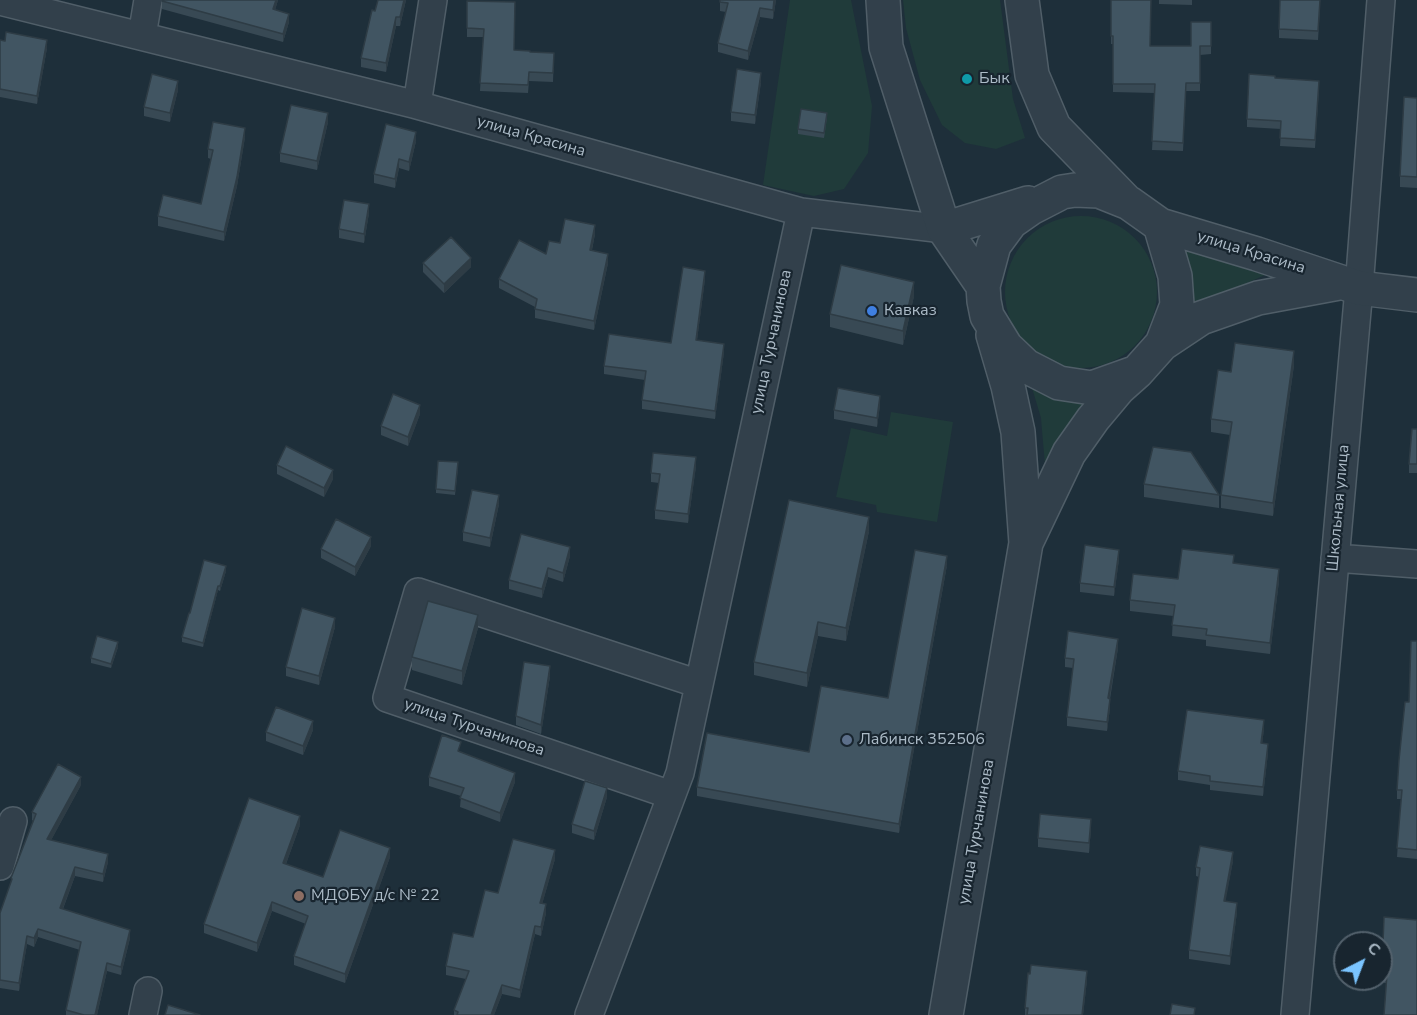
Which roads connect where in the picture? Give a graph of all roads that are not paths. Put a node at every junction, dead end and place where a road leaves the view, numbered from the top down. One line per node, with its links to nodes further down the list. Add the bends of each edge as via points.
1 (148, 0): 7 (street)
2 (433, 0): 8 (street)
3 (884, 0): 13 (street, улица Турчанинова, via 886,47)
4 (1023, 0): 10 (street, via 1032,75 1054,127)
5 (1380, 0): 14 (street, Школьная улица)
6 (0, 1): 7 (street, улица Красина)
7 (142, 36): 8 (street, улица Красина)
8 (417, 105): 11 (street, улица Красина)
9 (1062, 192): 10 (street, via 1098,190); 13 (street, улица Красина); 16 (street, via 1011,222 994,245)
10 (1129, 203): 12 (street)
11 (801, 212): 13 (street, улица Красина); 22 (street, улица Турчанинова)
12 (1160, 225): 14 (street, улица Красина); 17 (street, via 1174,276 1177,305)
13 (944, 229): 16 (street, улица Турчанинова)
14 (1350, 286): 15 (street, улица Красина); 17 (street, улица Красина, via 1258,298 1201,318); 20 (street, Школьная улица)
15 (1417, 295)
16 (985, 301): 18 (street, via 1006,347 1026,366 1059,383 1092,388); 19 (street, улица Турчанинова, via 1018,432)
17 (1162, 344): 18 (street)
18 (1137, 372): 19 (street, улица Турчанинова, via 1119,388 1069,453)
19 (1026, 543): 27 (street, улица Турчанинова)
20 (1335, 558): 21 (street); 28 (street, Школьная улица)
21 (1417, 564)
22 (699, 684): 23 (street, улица Турчанинова, via 680,773); 23 (street, улица Турчанинова, via 418,592 387,698)
23 (671, 795): 26 (street, улица Турчанинова)
24 (14, 821): 25 (street)
25 (0, 866)
26 (589, 1015)
27 (946, 1015)
28 (1295, 1015)

